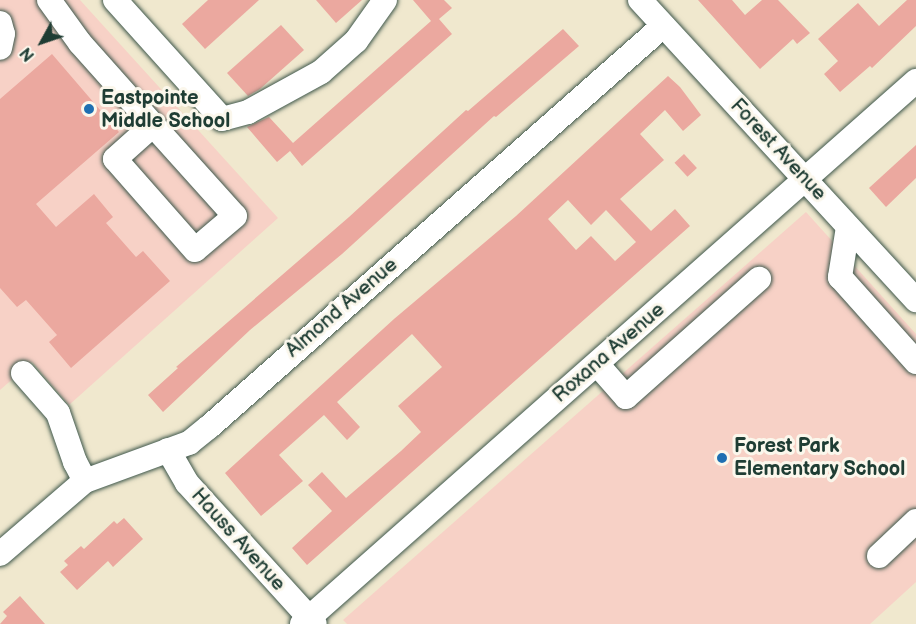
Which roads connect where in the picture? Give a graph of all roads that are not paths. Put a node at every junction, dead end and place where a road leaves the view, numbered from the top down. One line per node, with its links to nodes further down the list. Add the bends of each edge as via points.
1 (50, 0): 9 (street, via 80,43)
2 (115, 0): 3 (street, via 222,119 248,112 321,72 356,40)
3 (385, 0)
4 (640, 0): 6 (street, Forest Avenue)
5 (0, 23): 7 (street)
6 (663, 26): 10 (street, Forest Avenue); 17 (street, Almond Avenue, via 208,427 189,443)
7 (0, 48)
8 (916, 81): 10 (street, Roxana Avenue)
9 (153, 125): 9 (street, via 235,216 195,250 115,159)
10 (805, 180): 11 (street, Forest Avenue); 15 (street, Roxana Avenue)
11 (849, 227): 13 (street, Forest Avenue); 14 (street, via 840,278)
12 (759, 279): 15 (street, via 626,397)
13 (916, 300)
14 (916, 362)
15 (597, 364): 22 (street, Roxana Avenue)
16 (23, 373): 18 (street, via 57,413)
17 (168, 450): 18 (street, Almond Avenue); 22 (street, Hauss Avenue, via 181,476)
18 (85, 481): 20 (street, Almond Avenue)
19 (916, 521): 21 (street)
20 (0, 554)
21 (879, 556)
22 (309, 622)

